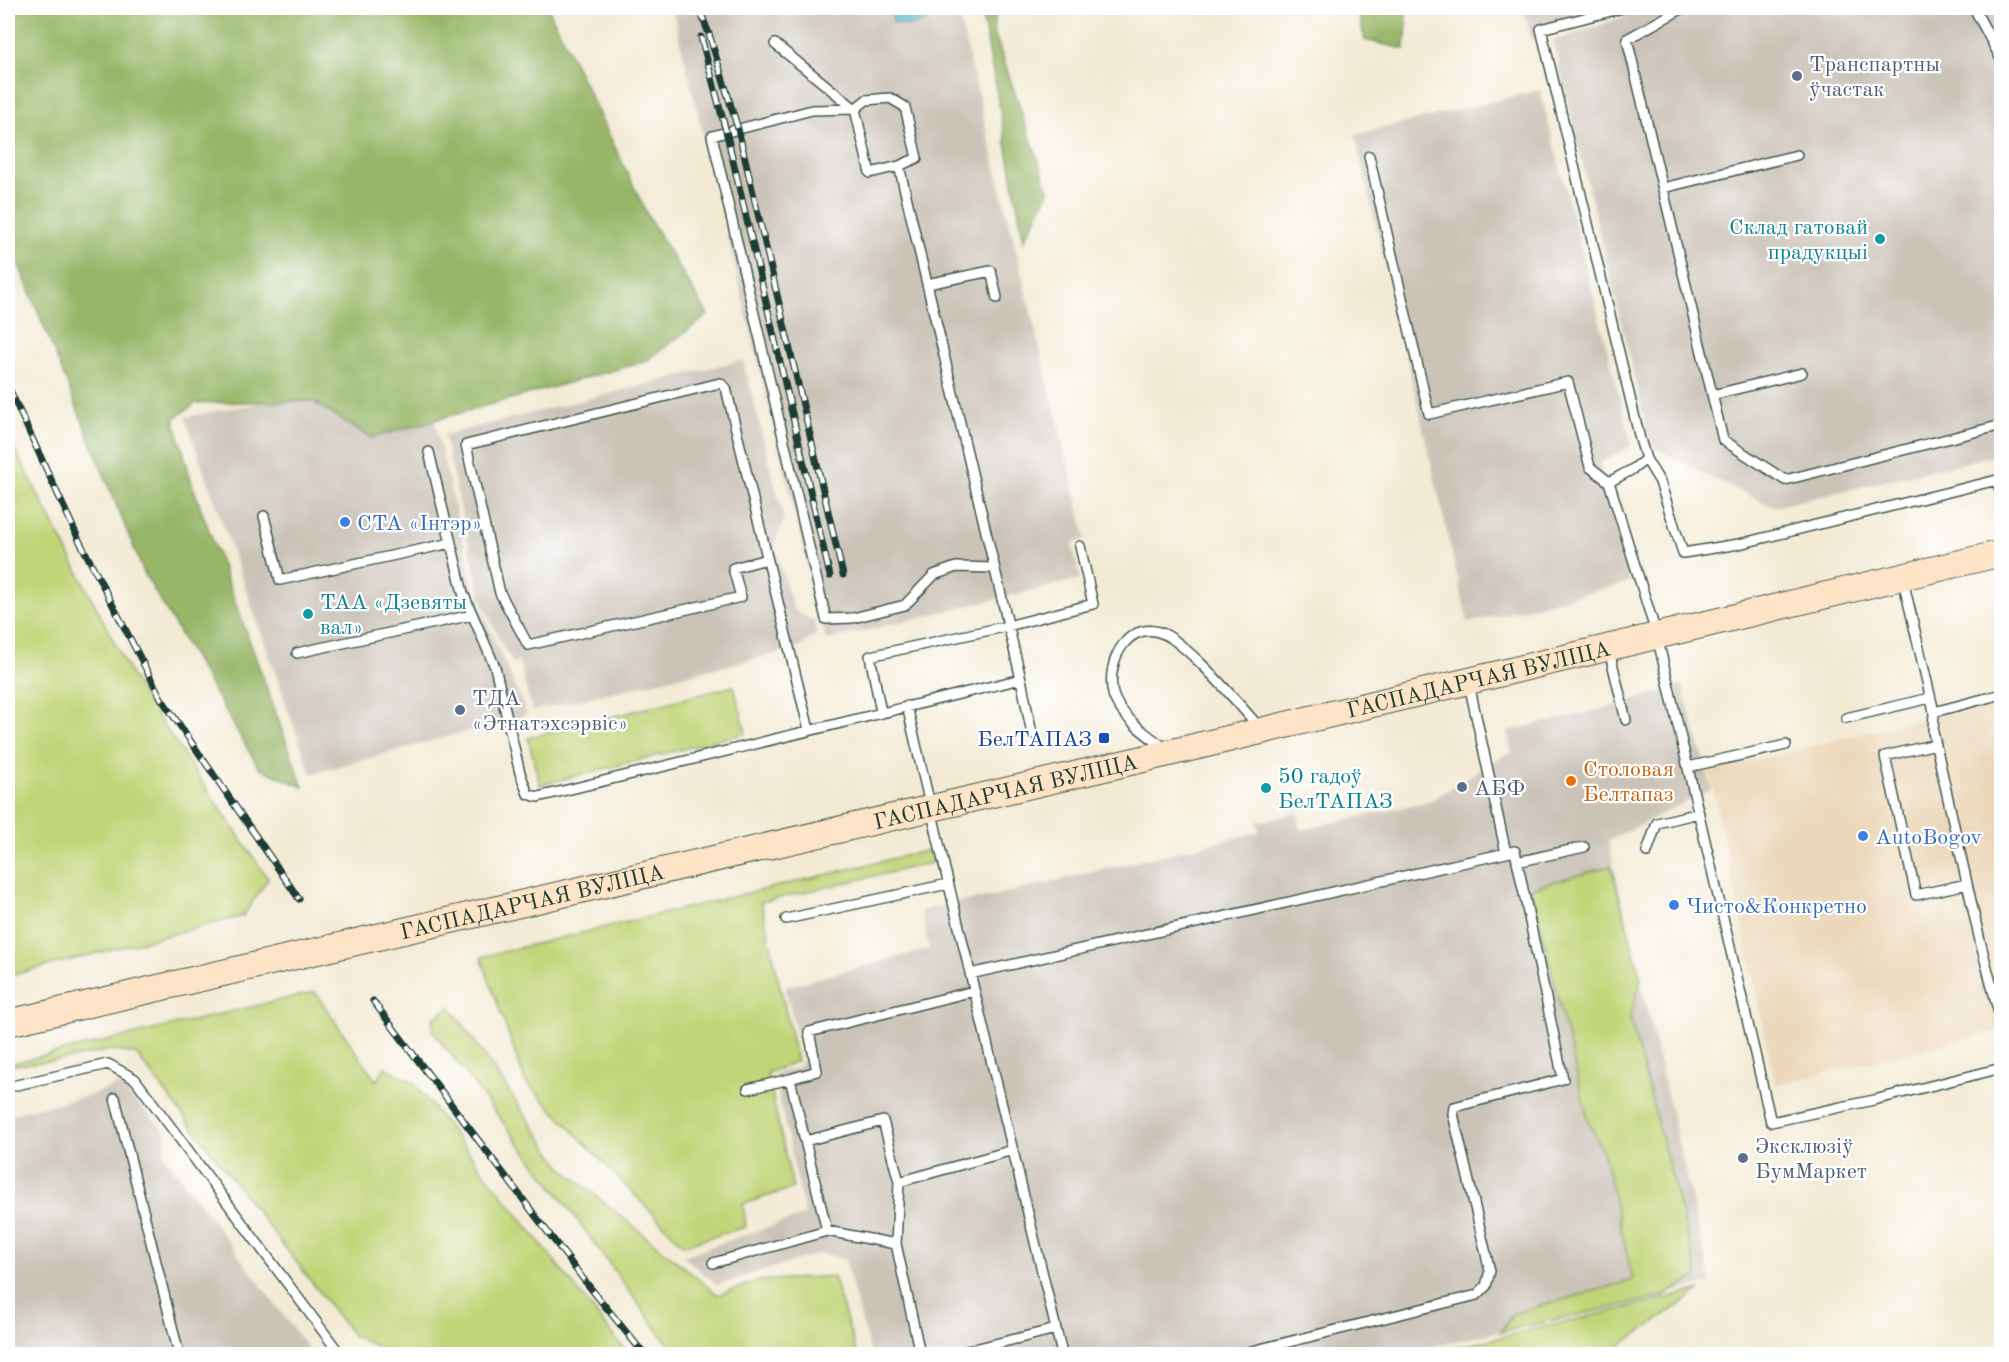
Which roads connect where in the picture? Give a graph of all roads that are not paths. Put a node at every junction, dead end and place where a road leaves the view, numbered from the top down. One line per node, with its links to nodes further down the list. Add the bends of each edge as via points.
1 (1623, 8): 17 (lane, via 1540,29)
2 (1683, 8): 10 (lane, via 1627,39)
3 (1974, 8): 5 (lane)
4 (776, 44): 6 (lane)
5 (2001, 61)
6 (855, 109): 9 (lane, via 870,173); 9 (lane, via 866,100 890,98 905,107 917,158); 26 (lane, via 812,110 712,136 826,619 853,618 904,605 934,575 956,567)
7 (1797, 155): 10 (lane)
8 (1369, 156): 19 (lane, via 1429,414 1568,382 1590,467)
9 (899, 166): 11 (lane)
10 (1663, 188): 14 (lane)
11 (927, 284): 12 (lane, via 991,271); 26 (lane)
12 (997, 298)
13 (1802, 373): 14 (lane)
14 (1712, 395): 15 (lane, via 1723,440 1785,480)
15 (2001, 425)
16 (429, 452): 22 (lane)
17 (1646, 459): 18 (lane, via 1660,482 1683,553 1739,544); 19 (lane)
18 (1999, 479): 20 (lane)
19 (1608, 482): 30 (lane)
20 (2001, 497)
21 (264, 516): 22 (lane, via 280,580)
22 (451, 543): 28 (lane)
23 (1080, 546): 29 (lane, via 1093,604)
24 (2001, 553): 27 (street, ГАСПАДАРЧАЯ ВУЛІЦА)
25 (767, 559): 25 (lane, via 734,568 741,597 528,645 500,593 466,445 720,383 726,388); 42 (lane)
26 (994, 568): 29 (lane)
27 (1902, 576): 30 (street, ГАСПАДАРЧАЯ ВУЛІЦА); 36 (lane)
28 (472, 615): 32 (lane); 42 (lane, via 495,667 528,794 538,797)
29 (1008, 626): 33 (lane); 38 (lane, via 870,656)
30 (1657, 636): 31 (street, ГАСПАДАРЧАЯ ВУЛІЦА); 48 (lane)
31 (1608, 648): 34 (street, ГАСПАДАРЧАЯ ВУЛІЦА); 41 (lane)
32 (297, 653)
33 (1021, 679): 37 (lane); 44 (lane)
34 (1468, 681): 43 (street, ГАСПАДАРЧАЯ ВУЛІЦА); 53 (lane)
35 (2001, 694): 39 (lane)
36 (1930, 698): 39 (lane); 40 (lane)
37 (907, 706): 38 (lane); 49 (lane)
38 (882, 712): 42 (lane)
39 (1934, 712): 45 (lane)
40 (1846, 718)
41 (1626, 720)
42 (809, 730)
43 (1263, 731): 47 (street, ГАСПАДАРЧАЯ ВУЛІЦА); 47 (lane, via 1210,672 1167,635 1148,631 1130,636 1118,651 1111,670 1114,695 1128,718)
44 (1032, 734)
45 (1936, 744): 56 (lane); 56 (lane, via 1885,756 1916,895)
46 (1786, 745): 48 (lane)
47 (1173, 752): 49 (street, ГАСПАДАРЧАЯ ВУЛІЦА)
48 (1688, 767): 50 (lane)
49 (931, 809): 55 (lane); 60 (street, ГАСПАДАРЧАЯ ВУЛІЦА)
50 (1699, 813): 52 (lane, via 1657,823); 62 (lane, via 1771,1122)
51 (1584, 847): 54 (lane)
52 (1647, 852)
53 (1506, 853): 54 (lane, via 1515,851); 58 (lane)
54 (1517, 862): 79 (lane, via 1563,1079 1454,1107 1490,1271 1486,1286 1477,1295)
55 (948, 884): 57 (lane); 58 (lane)
56 (1967, 884): 61 (lane)
57 (786, 919)
58 (970, 974): 59 (lane)
59 (974, 991): 63 (lane, via 809,1032 817,1071); 68 (lane)
60 (8, 1023)
61 (2001, 1025)
62 (2001, 1068)
63 (790, 1079): 65 (lane); 67 (lane)
64 (8, 1087): 75 (lane, via 108,1064 135,1079)
65 (748, 1089)
66 (115, 1098): 74 (lane)
67 (806, 1141): 69 (lane, via 883,1121); 70 (lane)
68 (1013, 1150): 69 (lane); 73 (lane)
69 (899, 1182): 71 (lane)
70 (827, 1231): 71 (lane); 72 (lane)
71 (896, 1244): 76 (lane)
72 (713, 1263)
73 (1056, 1329): 77 (lane); 78 (lane)
74 (180, 1354)
75 (340, 1354)
76 (920, 1354)
77 (954, 1354)
78 (1062, 1354)
79 (1240, 1354)

